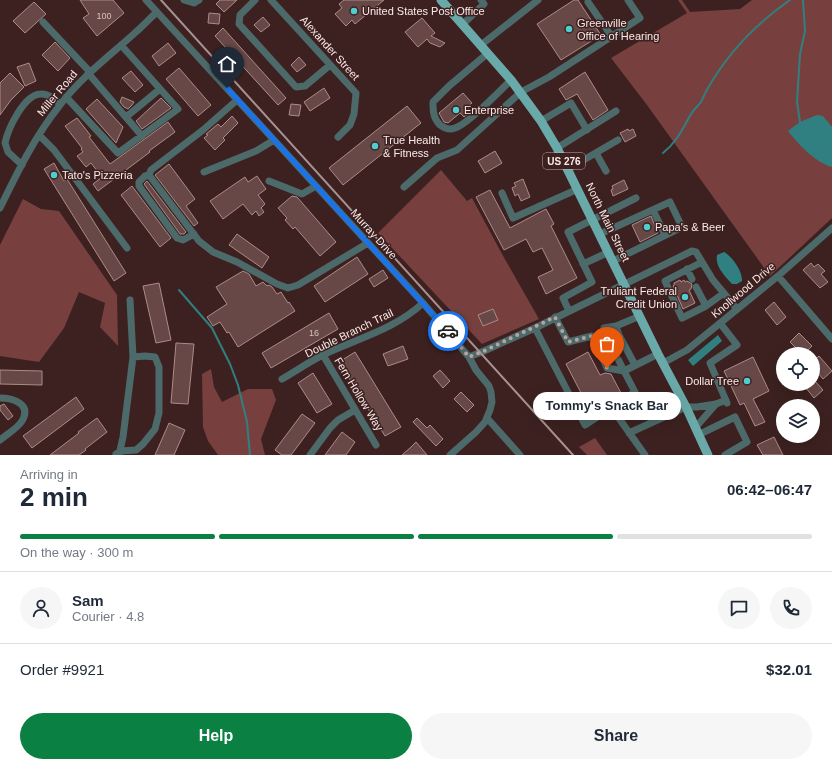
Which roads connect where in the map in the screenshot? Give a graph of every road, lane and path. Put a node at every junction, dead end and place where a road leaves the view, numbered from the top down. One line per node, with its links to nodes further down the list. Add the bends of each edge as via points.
1 (146, 0): 11 (street, Murray Drive)
2 (184, 0): 3 (street, via 194,3)
3 (199, 0)
4 (255, 0): 18 (street, via 240,15 239,24 296,87 305,86)
5 (271, 0): 18 (street, Alexander Street)
6 (441, 0): 13 (main road, North Main Street / US 276)
7 (481, 0): 13 (street, via 484,4)
8 (538, 0): 16 (street)
9 (628, 0): 14 (street, via 640,18)
10 (588, 2): 14 (street)
11 (157, 12): 15 (street, Miller Road); 24 (street, Murray Drive)
12 (43, 22): 19 (street)
13 (463, 24): 16 (main road, North Main Street / US 276)
14 (612, 37): 22 (street)
15 (121, 45): 19 (street, Miller Road); 21 (street)
16 (481, 45): 17 (main road, North Main Street / US 276)
17 (488, 53): 20 (main road, North Main Street / US 276); 20 (street, via 433,102 436,120 448,129 455,128)
18 (330, 66): 32 (street, Alexander Street, via 356,93 350,125)
19 (89, 72): 23 (street, Miller Road); 27 (street)
20 (512, 80): 22 (main road, North Main Street / US 276)
21 (160, 89): 27 (street); 31 (street, via 178,109)
22 (521, 92): 28 (main road, North Main Street / US 276); 44 (street, via 457,150 438,158)
23 (66, 97): 25 (street, Miller Road); 31 (street, via 118,153)
24 (237, 100): 33 (street, Murray Drive); 41 (street, via 151,170)
25 (60, 104): 30 (street, Miller Road); 37 (street, via 51,97 41,94 31,97 12,124 5,143 8,152)
26 (616, 111): 29 (street)
27 (126, 117): 31 (street)
28 (541, 121): 29 (street, via 571,103); 35 (main road, North Main Street / US 276)
29 (587, 130): 35 (street)
30 (39, 135): 37 (street, Miller Road); 56 (street, via 54,150)
31 (142, 136)
32 (338, 137)
33 (274, 140): 40 (street, via 256,151); 43 (street, Murray Drive)
34 (618, 140): 36 (street)
35 (557, 148): 38 (main road, North Main Street / US 276)
36 (596, 153): 38 (street); 39 (street)
37 (22, 165): 48 (street, Miller Road)
38 (568, 169): 45 (main road, North Main Street / US 276)
39 (606, 171)
40 (204, 172)
41 (149, 175): 52 (street); 52 (street, via 139,182 139,186 177,238 183,240)
42 (269, 181): 43 (street, via 302,194)
43 (316, 186): 55 (street, Murray Drive)
44 (404, 187)
45 (578, 189): 46 (street, via 513,218); 50 (main road, North Main Street / US 276)
46 (502, 193)
47 (636, 198): 50 (street)
48 (1, 205)
49 (653, 210): 53 (street); 54 (street); 54 (street, via 670,202 682,227)
50 (593, 219): 53 (main road, North Main Street / US 276); 60 (street, via 568,232)
51 (832, 228): 62 (street, Knollwood Drive)
52 (194, 234): 55 (street, via 212,252 288,288 298,285)
53 (600, 234): 57 (main road, North Main Street / US 276)
54 (665, 235): 58 (street)
55 (368, 243): 68 (street, Murray Drive)
56 (127, 248)
57 (609, 252): 58 (main road, North Main Street / US 276); 60 (street)
58 (613, 261): 64 (main road, North Main Street / US 276)
59 (702, 262): 61 (street); 64 (street, via 696,252 692,251); 66 (street)
60 (583, 264): 71 (street, via 592,282 563,298)
61 (687, 269): 63 (street); 69 (street, via 664,281 682,318)
62 (778, 276): 70 (street, Knollwood Drive); 79 (street)
63 (692, 279)
64 (624, 284): 71 (street); 72 (main road, North Main Street / US 276)
65 (696, 287): 69 (street)
66 (724, 293): 69 (street); 70 (street)
67 (130, 300): 83 (street)
68 (423, 303): 82 (street, Double Branch Trail, via 411,314 389,327); 84 (street, Murray Drive)
69 (706, 306)
70 (737, 309): 74 (street, Knollwood Drive)
71 (568, 311): 73 (street)
72 (640, 316): 75 (street); 81 (main road, North Main Street / US 276)
73 (555, 317): 76 (street); 80 (street, via 568,342 596,334)
74 (720, 323): 86 (street, Knollwood Drive, via 687,350); 91 (street, via 737,345 710,363 727,401)
75 (616, 326): 77 (street); 78 (street)
76 (535, 328): 84 (street); 92 (street, via 585,425)
77 (605, 330)
78 (619, 335): 80 (street, via 610,342); 87 (street)
79 (832, 339)
80 (597, 346): 88 (street, via 607,368)
81 (658, 354): 86 (main road, North Main Street / US 276); 87 (street)
82 (322, 355): 89 (street, Double Branch Trail); 94 (street, Fern Hollow Way)
83 (133, 357): 100 (street, via 123,437); 100 (street, via 155,357 159,367 159,413 155,429 143,444 136,450)
84 (469, 357): 95 (street, Murray Drive, via 491,392 492,402)
85 (619, 361): 88 (street)
86 (663, 363): 93 (main road, North Main Street / US 276)
87 (635, 365): 88 (street)
88 (624, 370): 92 (street, via 635,392)
89 (282, 379)
90 (0, 398): 98 (street, via 18,401 24,413 21,423)
91 (716, 404): 93 (street); 96 (street)
92 (611, 407): 97 (street)
93 (686, 407): 96 (main road, North Main Street / US 276); 97 (street)
94 (355, 410): 99 (street, Fern Hollow Way); 101 (street, via 338,420)
95 (487, 418): 102 (street, via 476,432); 103 (street)
96 (696, 431): 105 (main road, North Main Street / US 276); 106 (street, via 735,416 747,442)
97 (629, 433): 104 (street)
98 (0, 440)
99 (376, 445)
100 (117, 454)
101 (310, 455)
102 (450, 455)
103 (520, 455)
104 (645, 455)
105 (708, 455)
106 (726, 455)

